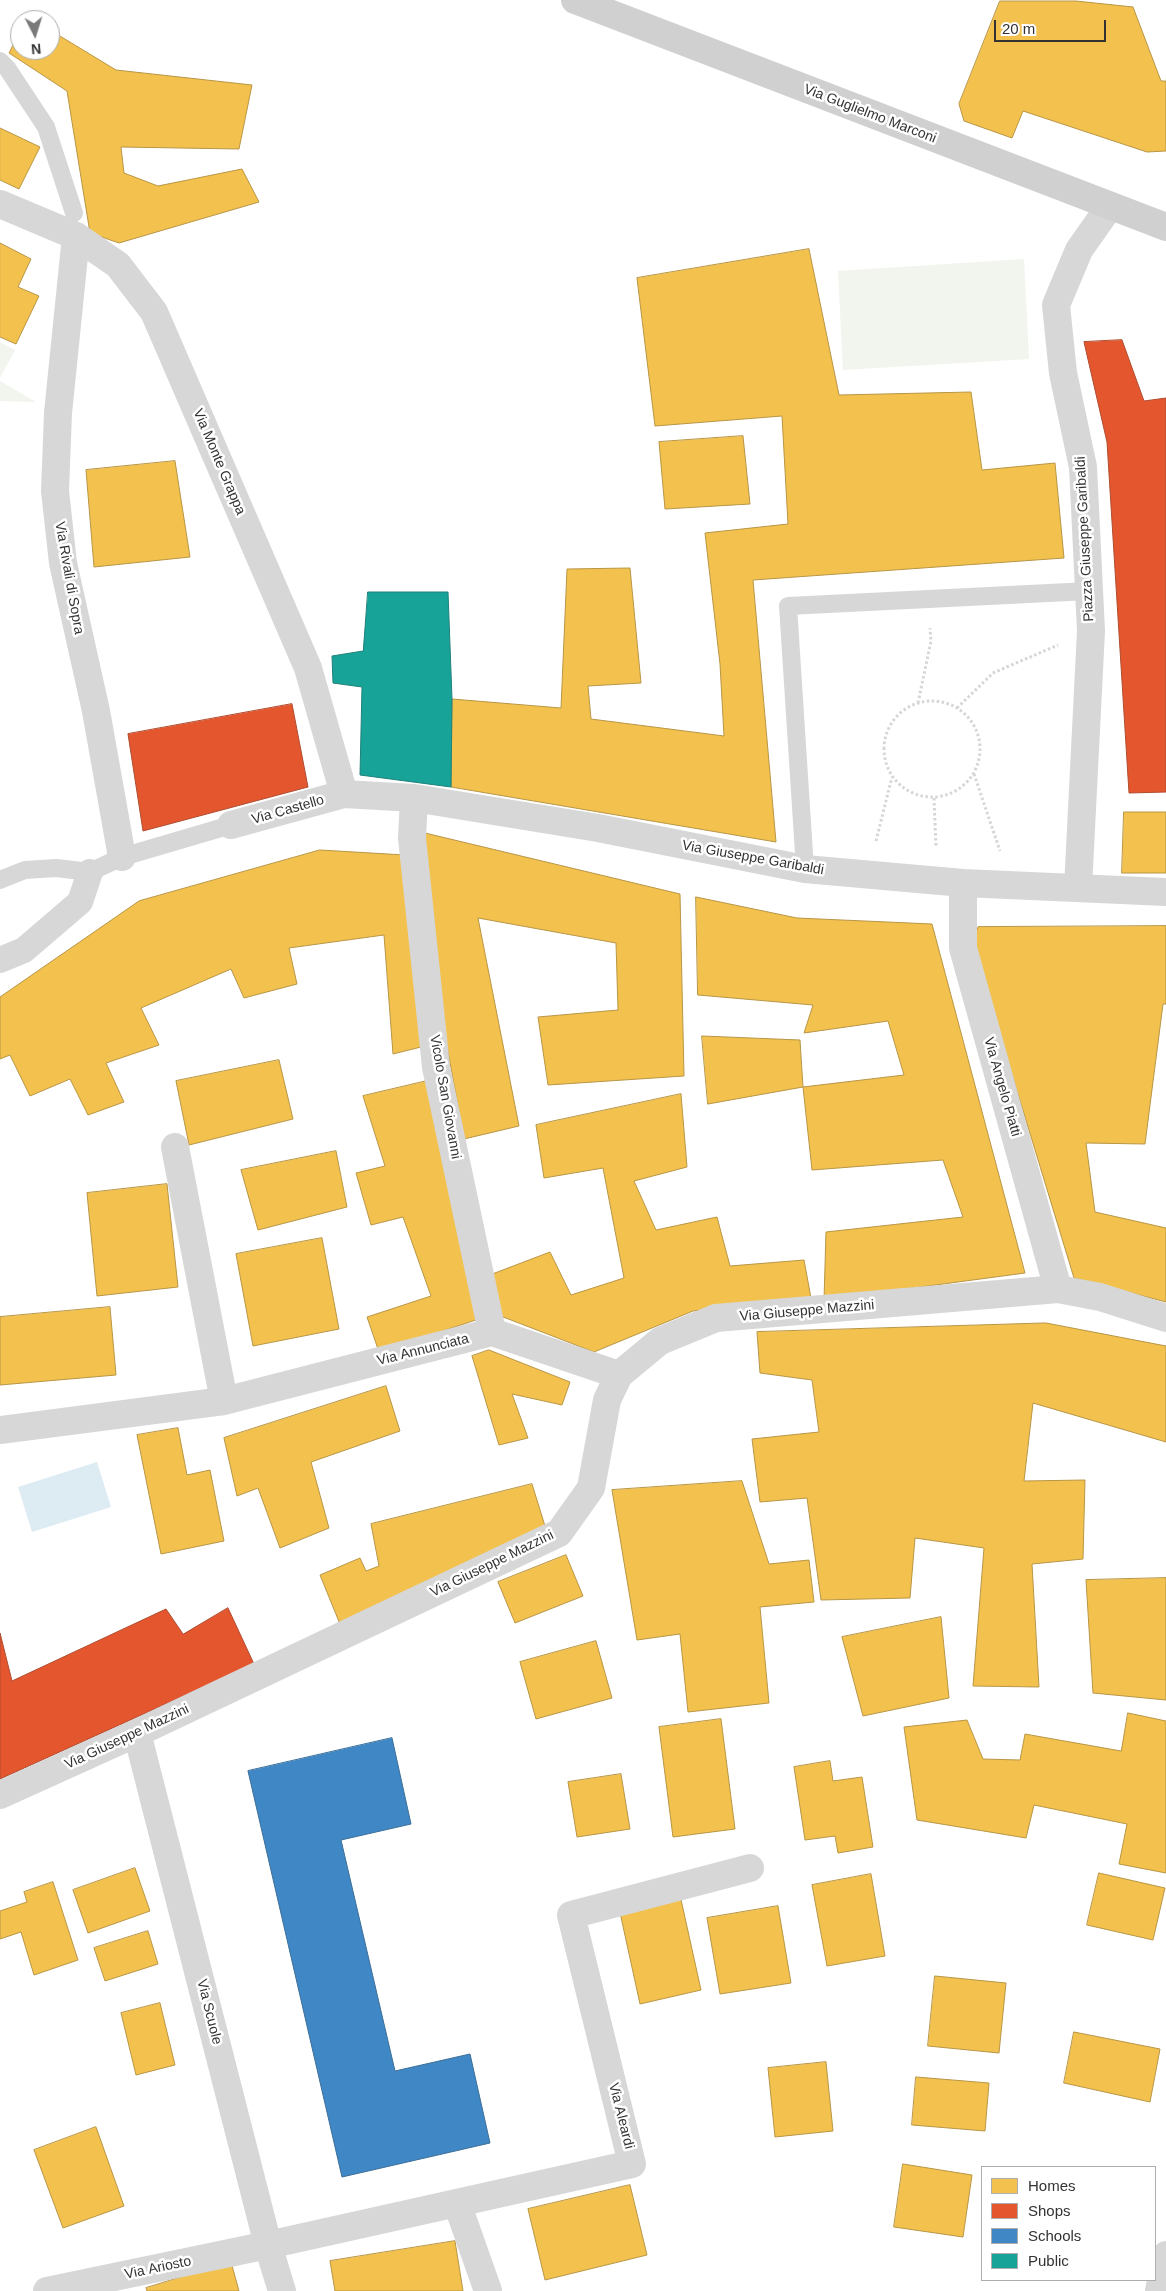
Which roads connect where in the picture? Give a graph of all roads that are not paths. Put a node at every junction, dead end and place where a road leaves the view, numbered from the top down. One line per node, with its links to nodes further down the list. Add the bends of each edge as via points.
1 (575, 0): 4 (main road, Via Guglielmo Marconi)
2 (0, 61): 5 (lane, via 46,127)
3 (0, 204): 5 (street, Via Monte Grappa)
4 (1110, 206): 6 (main road, Via Guglielmo Marconi); 7 (street, Piazza Giuseppe Garibaldi, via 1079,250 1056,305 1063,373 1083,466)
5 (75, 225): 8 (street, Via Monte Grappa, via 118,265 154,312 308,668); 11 (street, Via Rivali di Sopra, via 58,414 55,491 63,563 96,711)
6 (1166, 227)
7 (1089, 591): 12 (lane, via 788,606); 16 (street, Piazza Giuseppe Garibaldi)
8 (344, 794): 9 (street, Via Giuseppe Garibaldi); 10 (street, Via Castello)
9 (414, 798): 12 (street, Via Giuseppe Garibaldi, via 598,828); 22 (street, Vicolo San Giovanni, via 412,838 436,1067)
10 (231, 825): 11 (lane)
11 (122, 857): 13 (lane)
12 (805, 869): 15 (street, Via Giuseppe Garibaldi)
13 (90, 872): 14 (lane, via 56,868 25,870); 18 (street, via 80,902 24,950)
14 (0, 880)
15 (950, 882): 16 (street, Via Giuseppe Garibaldi); 20 (street, Via Angelo Piatti, via 963,948)
16 (1078, 888): 17 (street, Via Giuseppe Garibaldi)
17 (1166, 892)
18 (0, 960)
19 (175, 1147): 24 (street)
20 (1058, 1289): 21 (street, Via Giuseppe Mazzini, via 1100,1297); 23 (street, Via Giuseppe Mazzini, via 716,1318 660,1341)
21 (1166, 1318)
22 (492, 1332): 23 (street); 24 (street, Via Annunciata)
23 (619, 1374): 26 (street, Via Giuseppe Mazzini, via 607,1400 591,1488 559,1533)
24 (224, 1401): 25 (street, Via Annunciata)
25 (0, 1430)
26 (137, 1733): 27 (street, Via Giuseppe Mazzini); 30 (street, Via Scuole)
27 (0, 1795)
28 (750, 1868): 29 (street, Via Aleardi, via 570,1915 632,2164)
29 (457, 2203): 30 (street, Via Aleardi); 34 (street)
30 (268, 2245): 32 (street, Via Ariosto); 33 (street, Via Scuole)
31 (1166, 2255): 35 (street)
32 (47, 2291)
33 (282, 2291)
34 (488, 2291)
35 (1159, 2291)

